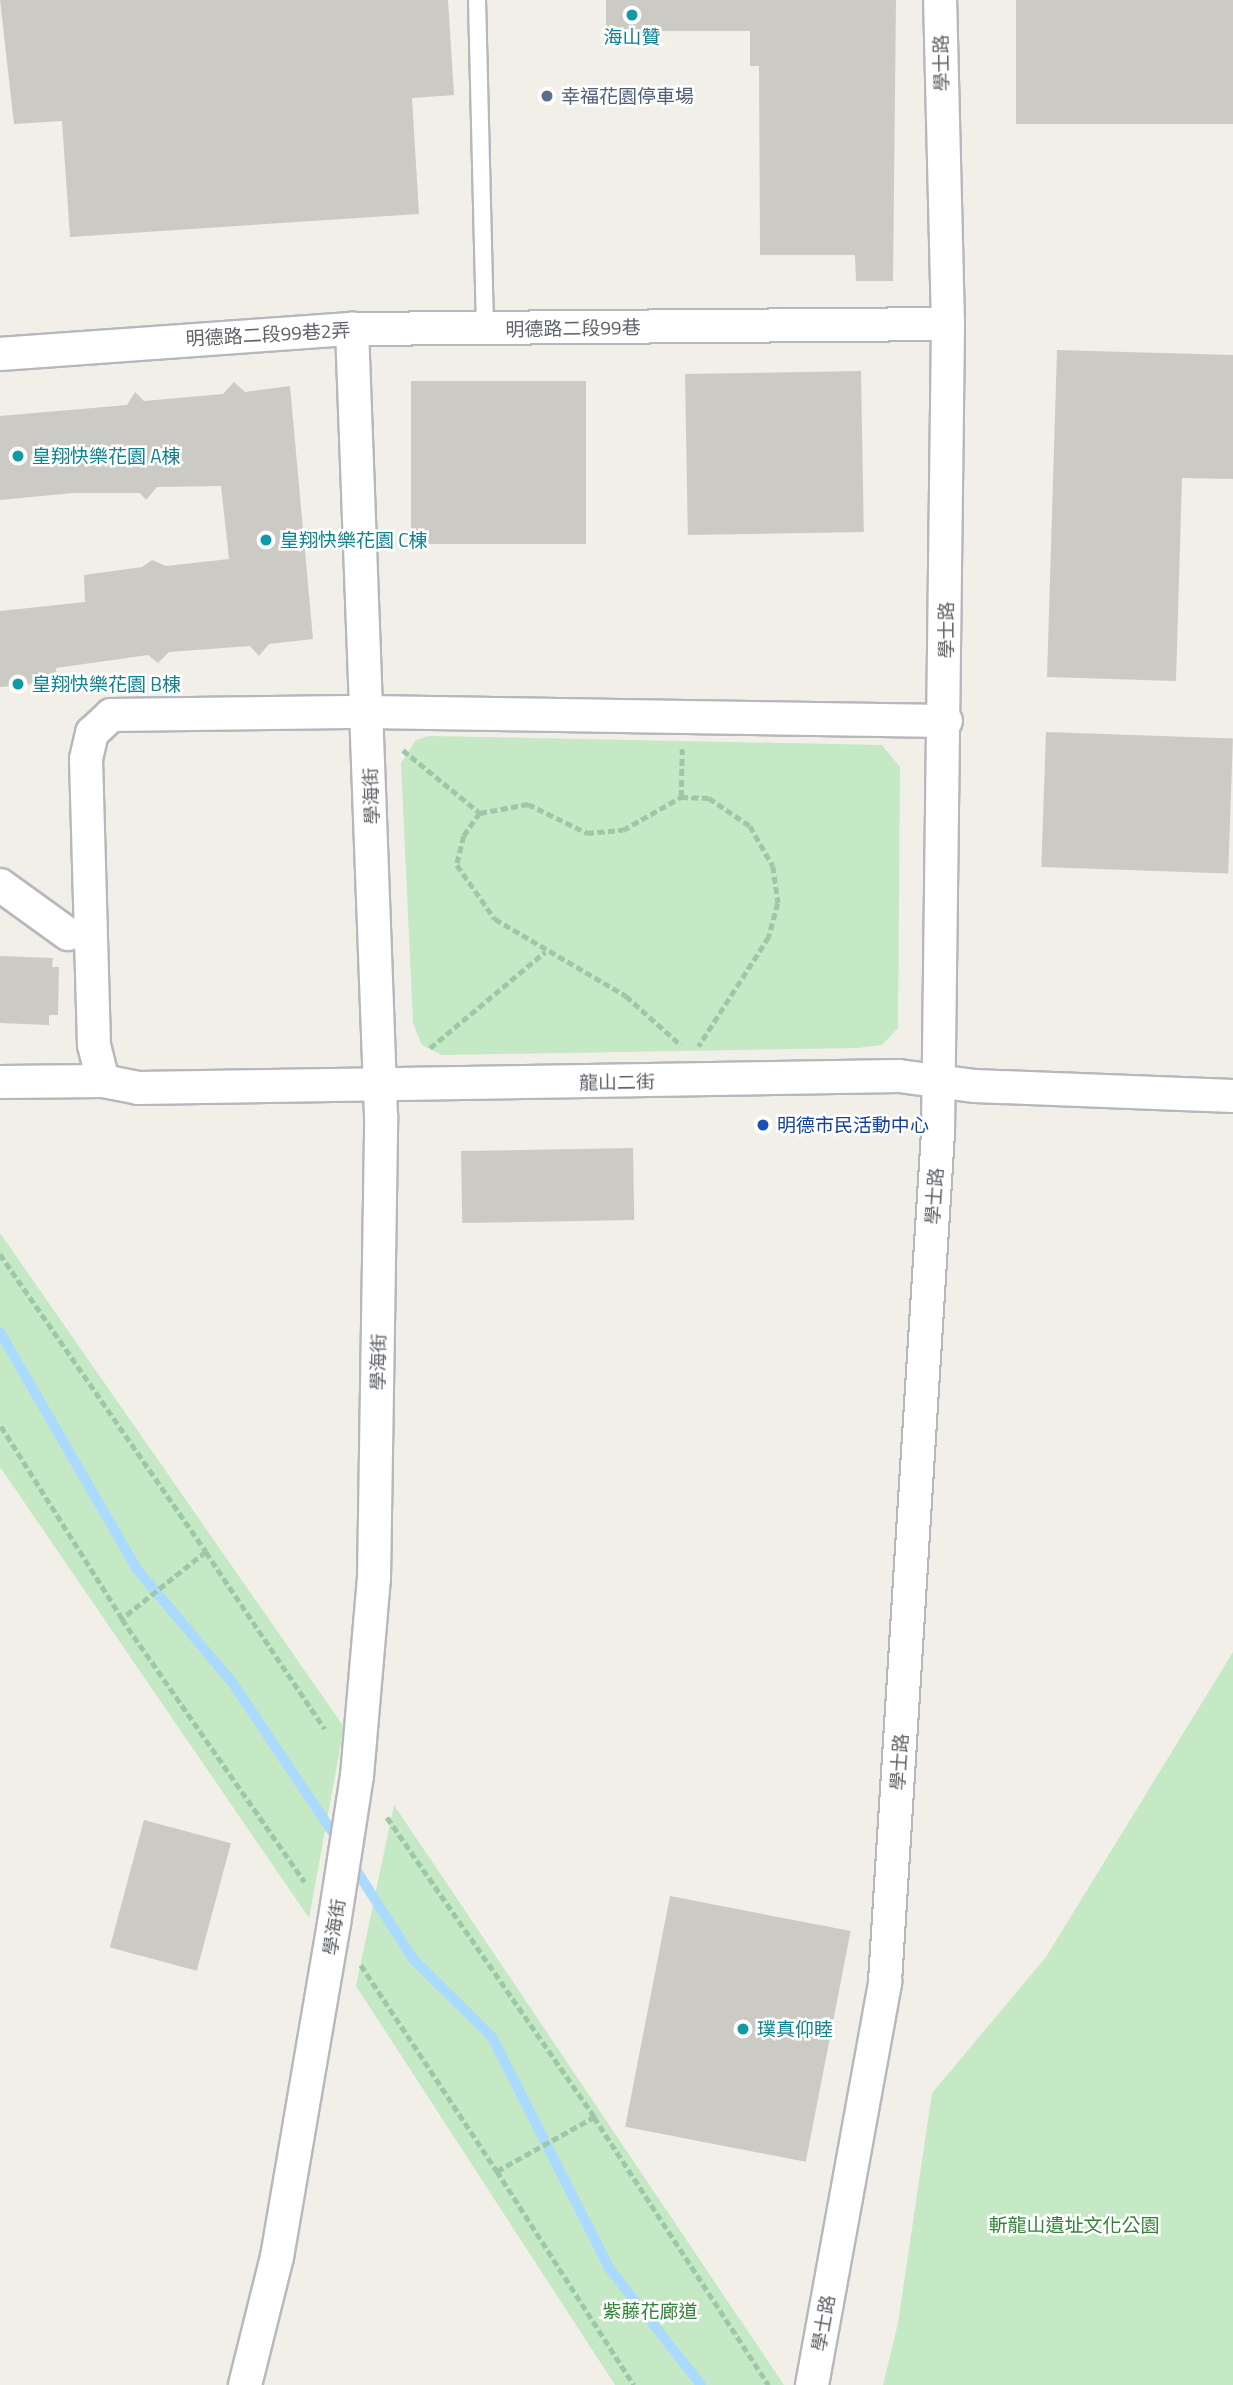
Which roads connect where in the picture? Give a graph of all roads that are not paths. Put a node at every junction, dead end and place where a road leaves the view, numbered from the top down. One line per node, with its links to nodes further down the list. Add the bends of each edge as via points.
1 (477, 0): 5 (lane, 明德路二段99巷)
2 (940, 0): 3 (street, 學士路)
3 (948, 324): 5 (street, 明德路二段99巷); 8 (street, 學士路)
4 (352, 329): 5 (street, 明德路二段99巷2弄); 6 (street, 明德路二段99巷2弄); 7 (street, 學海街)
5 (485, 329)
6 (0, 354)
7 (369, 712): 8 (street); 12 (street, via 111,715 92,733 86,759 94,1045); 14 (street, 學海街)
8 (946, 720): 11 (street, 學士路)
9 (0, 885): 10 (street)
10 (68, 934)
11 (937, 1079): 14 (street, 龍山二街); 15 (street, 龍山二街, via 975,1086); 17 (street, 學士路, via 886,1982)
12 (103, 1081): 13 (street, 龍山二街); 14 (street, 龍山二街, via 138,1088)
13 (0, 1082)
14 (380, 1084): 16 (street, 學海街, via 374,1579 357,1776 277,2257)
15 (1233, 1096)
16 (245, 2385)
17 (812, 2385)

